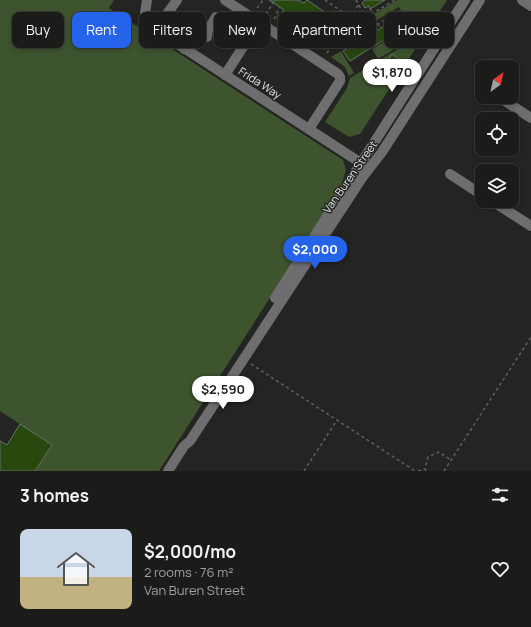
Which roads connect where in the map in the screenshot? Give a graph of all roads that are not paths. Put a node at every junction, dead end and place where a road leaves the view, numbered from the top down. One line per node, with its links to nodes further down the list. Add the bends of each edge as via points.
1 (147, 0): 8 (street, Frida Way)
2 (177, 0): 9 (street)
3 (225, 0): 10 (street)
4 (465, 0): 20 (street, Van Buren Street)
5 (480, 0): 21 (street, Van Buren Street)
6 (522, 0): 7 (street)
7 (531, 6)
8 (145, 12)
9 (168, 12)
10 (244, 12)
11 (214, 20): 13 (street, via 208,30)
12 (270, 29): 19 (street, via 340,77 337,86)
13 (207, 38)
14 (242, 48): 16 (street)
15 (184, 49): 16 (street, Frida Way)
16 (225, 75): 19 (street, Frida Way)
17 (510, 104): 18 (street)
18 (531, 118)
19 (309, 129): 20 (street, Frida Way)
20 (358, 161): 21 (street, Frida Way); 26 (street, Van Buren Street, via 191,429)
21 (370, 168): 26 (street, Van Buren Street, via 190,441)
22 (450, 174): 23 (street)
23 (475, 190)
24 (503, 208): 25 (street)
25 (531, 226)
26 (184, 446): 27 (street, Van Buren Street)
27 (168, 471)

